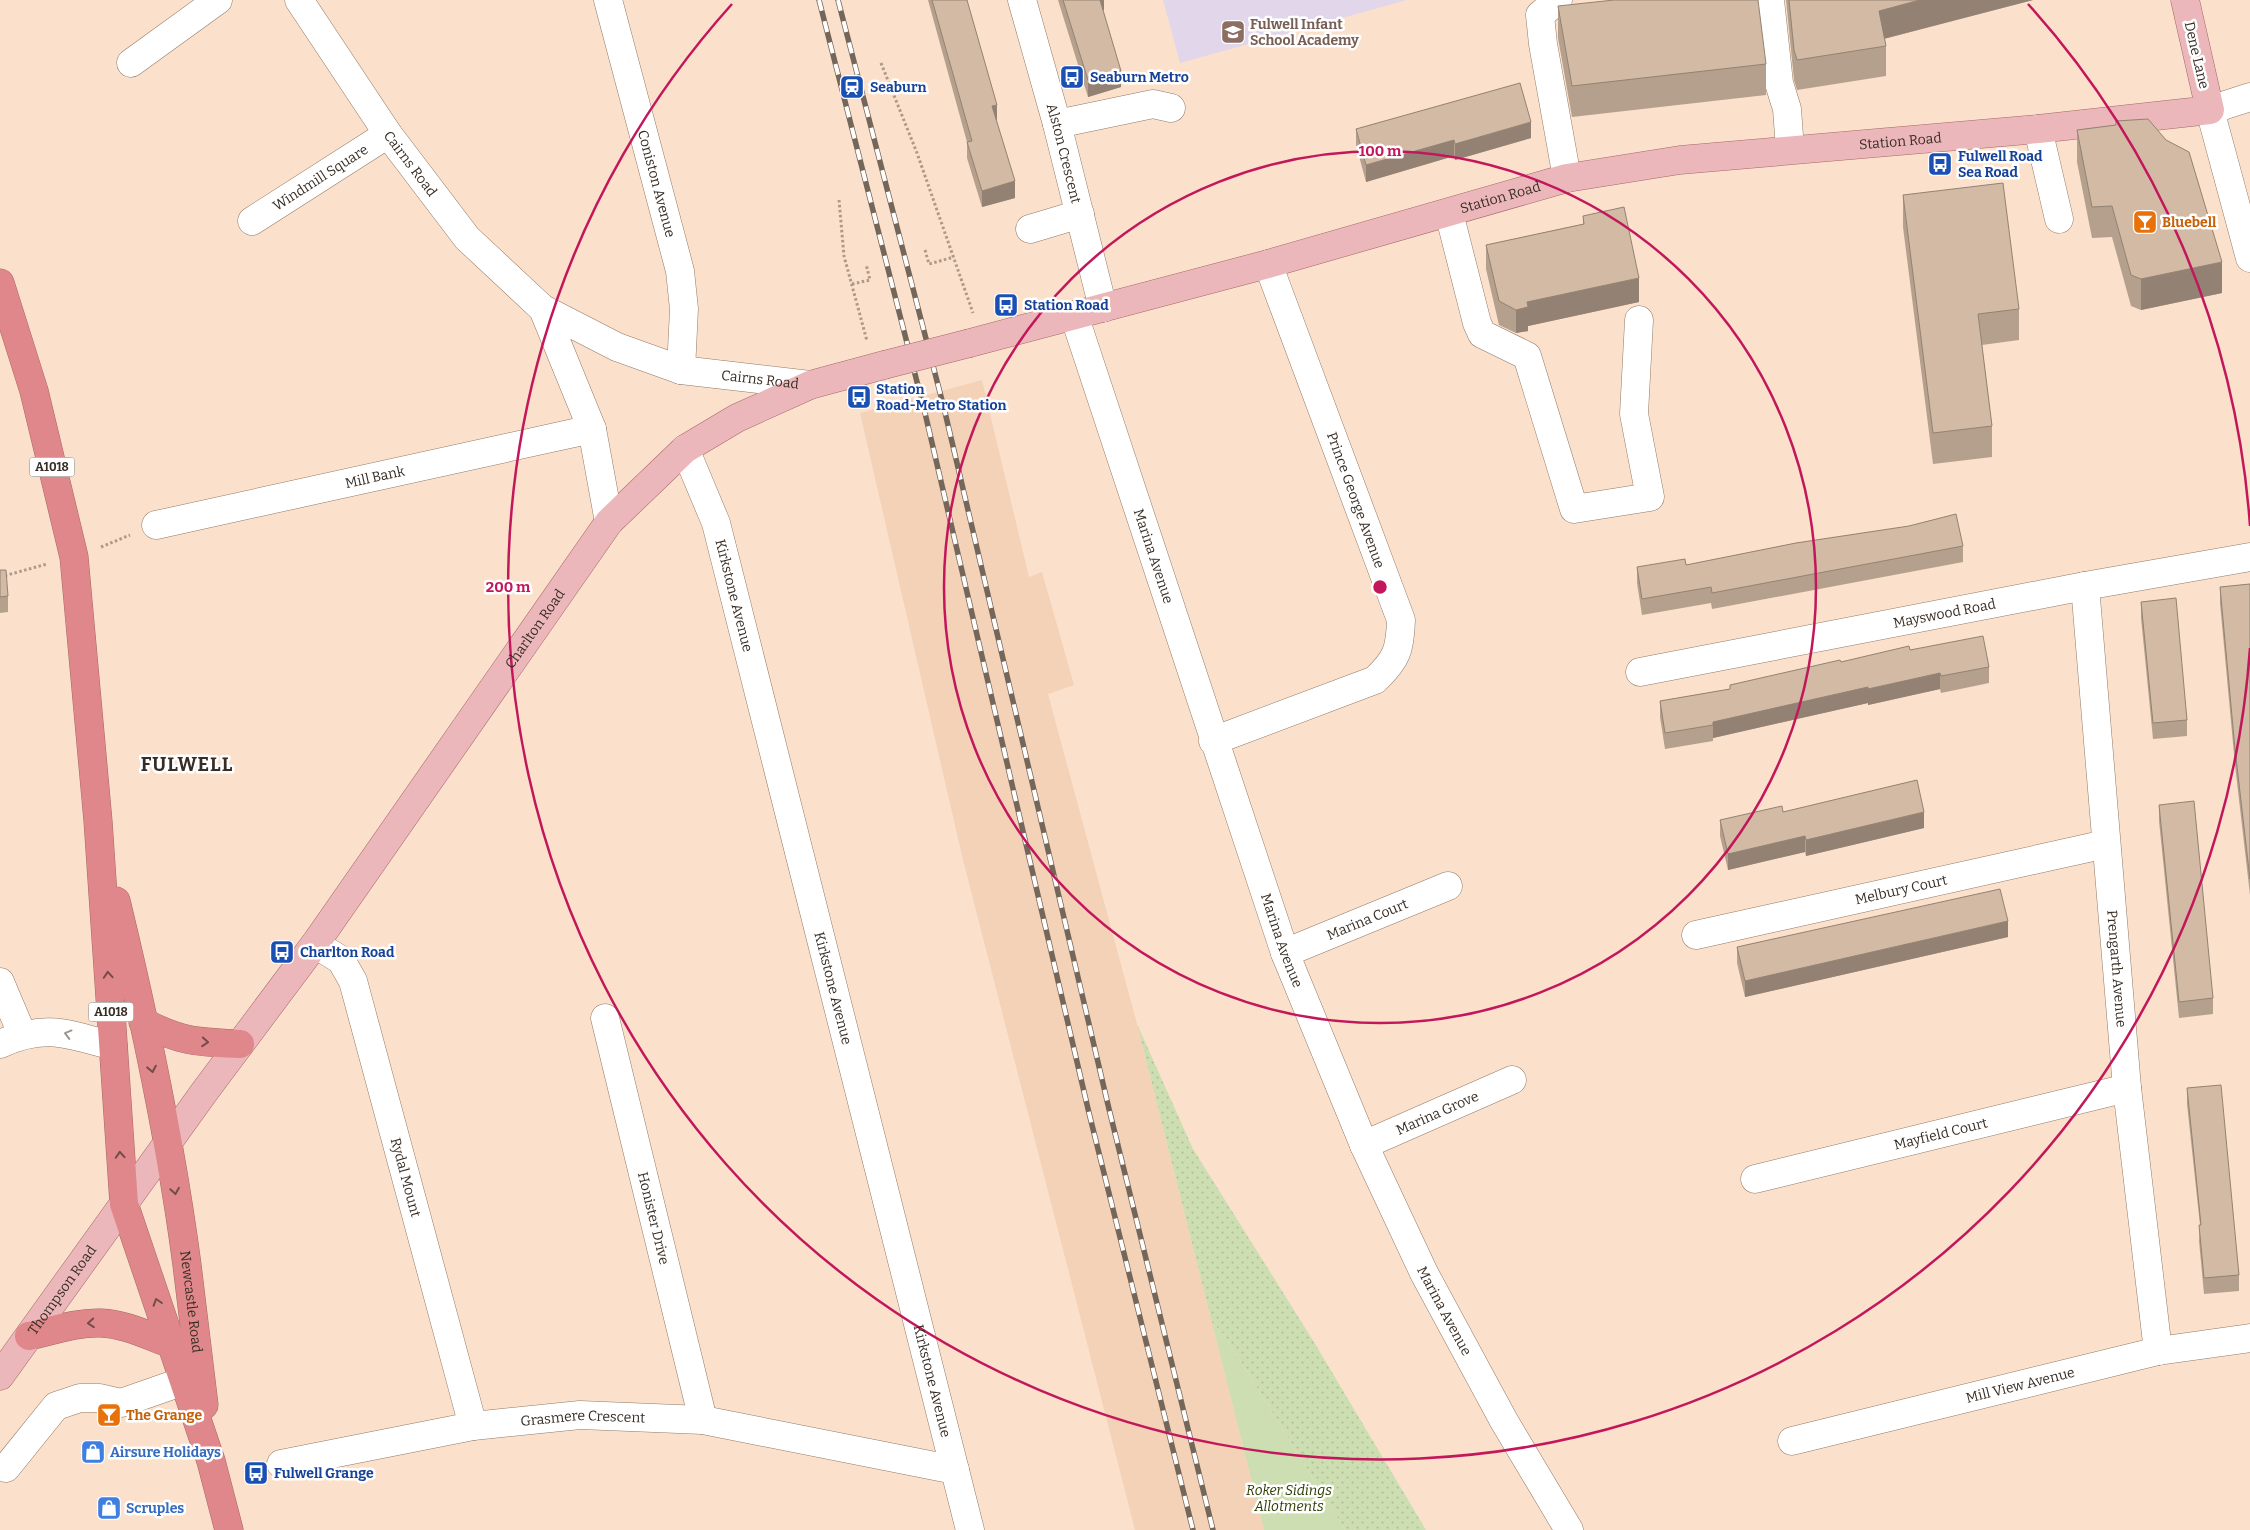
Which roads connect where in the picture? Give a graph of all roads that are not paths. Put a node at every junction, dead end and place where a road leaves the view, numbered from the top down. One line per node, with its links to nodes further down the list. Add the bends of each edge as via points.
1 (218, 0): 8 (street)
2 (298, 0): 14 (street, Cairns Road)
3 (608, 0): 29 (street, Coniston Avenue, via 680,271 684,309)
4 (1022, 0): 12 (street, Alston Crescent)
5 (1558, 0): 16 (street, via 1540,14)
6 (1770, 0): 15 (street)
7 (2184, 0): 11 (main road, Dene Lane)
8 (130, 63)
9 (2250, 97): 11 (street)
10 (1170, 108): 12 (street, via 1153,104)
11 (2210, 110): 13 (main road, Station Road); 22 (street)
12 (1057, 124): 18 (street, Alston Crescent)
13 (2038, 129): 15 (main road, Station Road); 19 (street)
14 (388, 134): 20 (street, Windmill Square); 26 (street, Cairns Road, via 467,238)
15 (1790, 150): 16 (main road, Station Road, via 1680,160)
16 (1567, 178): 17 (main road, Station Road)
17 (1449, 213): 23 (main road, Station Road); 28 (street, via 1482,334 1528,356 1574,509 1650,498 1634,414)
18 (1080, 214): 21 (street); 25 (street, Alston Crescent)
19 (2059, 219)
20 (252, 221)
21 (1030, 229)
22 (2249, 248)
23 (1268, 264): 25 (main road, Station Road); 38 (street, Prince George Avenue, via 1401,620 1400,646 1391,664 1375,680)
24 (0, 283): 39 (highway, A1018, via 34,391 74,557)
25 (1104, 308): 27 (main road, Station Road)
26 (543, 309): 29 (street, Cairns Road, via 617,348); 31 (street, Cairns Road)
27 (1074, 316): 30 (main road, Station Road, bridge); 38 (street, Marina Avenue)
28 (1639, 320)
29 (681, 370): 30 (street, Cairns Road)
30 (810, 385): 32 (main road, Charlton Road, via 737,418)
31 (592, 428): 33 (street, Cairns Road); 34 (street, Mill Bank)
32 (685, 449): 33 (main road, Charlton Road); 69 (street, Kirkstone Avenue, via 716,523)
33 (609, 522): 43 (main road, Charlton Road)
34 (156, 525)
35 (2250, 557): 36 (street, Mayswood Road)
36 (2085, 586): 37 (street, Mayswood Road); 40 (street, Prengarth Avenue)
37 (1640, 672)
38 (1213, 741): 44 (street, Marina Avenue)
39 (98, 821): 47 (highway, A1018); 50 (highway, A1018, one-way to 39)
40 (2106, 844): 42 (street, Melbury Court); 52 (street, Prengarth Avenue)
41 (1448, 886): 44 (street, Marina Court)
42 (1696, 935)
43 (315, 944): 49 (main road, Charlton Road); 64 (street, Rydal Mount, via 341,960 353,981)
44 (1285, 953): 54 (street, Marina Avenue)
45 (0, 982): 48 (street)
46 (605, 1018): 63 (street, Honister Drive)
47 (142, 1022): 49 (highway, one-way to 49, via 169,1036 189,1041); 53 (highway, A1018, one-way to 53)
48 (7, 1035): 50 (street, one-way to 48, via 59,1031)
49 (240, 1044): 53 (main road, Charlton Road)
50 (113, 1046): 56 (highway, A1018, one-way to 50)
51 (1512, 1080): 54 (street, Marina Grove)
52 (2127, 1088): 55 (street, Mayfield Court); 60 (street, Prengarth Avenue)
53 (167, 1143): 56 (main road, Charlton Road); 66 (highway, Newcastle Road / A1018, one-way to 66, via 187,1264)
54 (1364, 1145): 72 (street, Marina Avenue, via 1424,1272 1504,1421)
55 (1755, 1179)
56 (124, 1204): 57 (main road, Thompson Road); 59 (highway, Newcastle Road / A1018, one-way to 56)
57 (28, 1336): 59 (highway, one-way to 57, via 102,1322); 61 (main road, Thompson Road)
58 (2250, 1338): 60 (street, Mill View Avenue)
59 (171, 1344): 62 (highway, Newcastle Road / A1018)
60 (2158, 1351): 65 (street, Mill View Avenue)
61 (0, 1376)
62 (184, 1381): 66 (highway, Newcastle Road / A1018); 68 (street, via 121,1403 80,1398 56,1406)
63 (703, 1420): 64 (street, Grasmere Crescent, via 580,1415); 69 (street, Grasmere Crescent)
64 (473, 1426): 67 (street, Grasmere Crescent)
65 (1792, 1442)
66 (211, 1461): 70 (highway, Newcastle Road / A1018)
67 (282, 1464)
68 (6, 1468)
69 (955, 1470): 71 (street, Kirkstone Avenue)
70 (230, 1530)
71 (970, 1530)
72 (1569, 1530)

